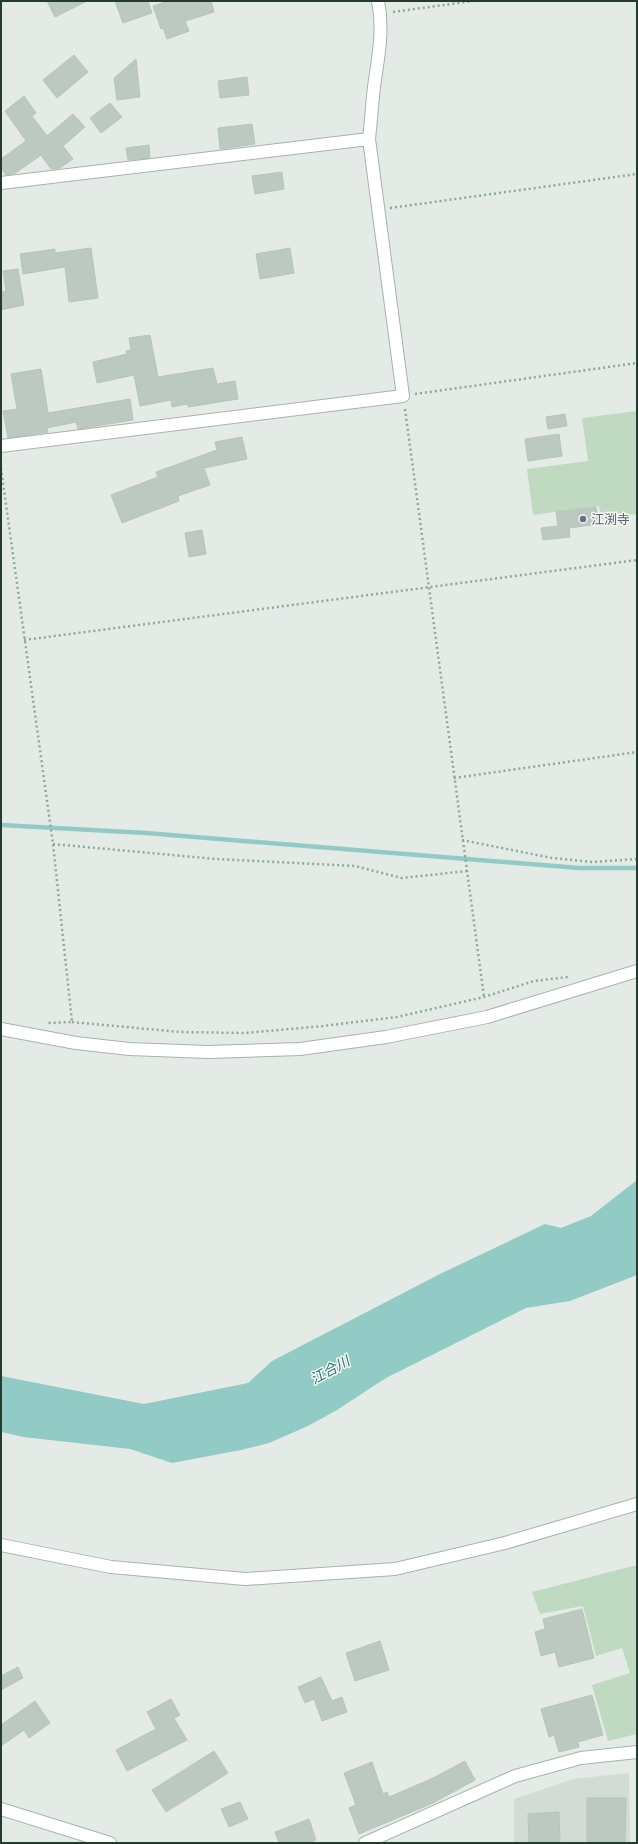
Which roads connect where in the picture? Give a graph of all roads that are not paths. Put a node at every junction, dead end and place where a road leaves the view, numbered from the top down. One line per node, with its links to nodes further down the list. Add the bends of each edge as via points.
1 (378, 1): 2 (street, via 381,37)
2 (369, 140): 3 (street); 4 (street, via 403,396)
3 (1, 183)
4 (1, 446)
5 (637, 971): 6 (street, via 487,1017 386,1037 300,1049 208,1052 129,1049 76,1043)
6 (1, 1029)
7 (637, 1504): 8 (street, via 505,1543 395,1569 261,1578 245,1579 111,1567)
8 (1, 1545)
9 (637, 1752): 12 (street, via 581,1758 515,1776)
10 (1, 1809): 11 (street)
11 (110, 1843)
12 (365, 1843)

